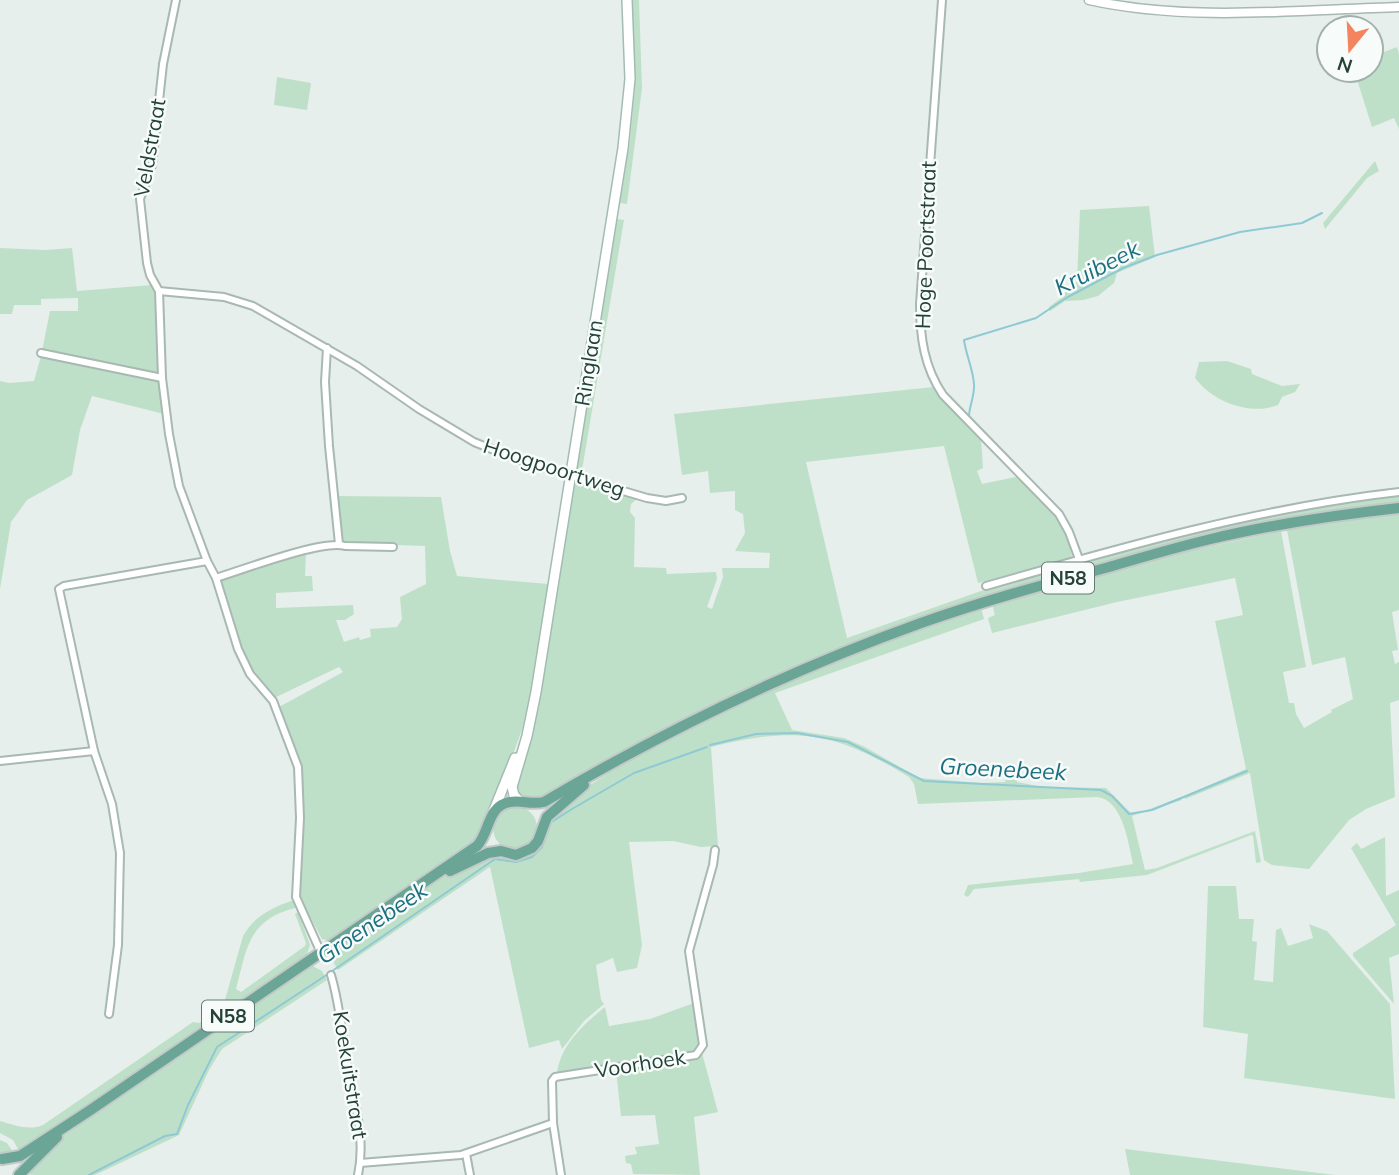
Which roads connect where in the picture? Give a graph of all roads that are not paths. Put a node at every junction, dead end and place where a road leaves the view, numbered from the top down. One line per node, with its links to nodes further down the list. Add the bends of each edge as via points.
1 (176, 0): 6 (street, Veldstraat, via 163,64 152,165 140,199 146,263)
2 (625, 0): 10 (main road, Ringlaan, via 628,111)
3 (942, 0): 16 (street, Hoge Poortstraat, via 920,304 924,356 943,395 1059,514)
4 (1089, 0): 5 (street, via 1178,11)
5 (1399, 7)
6 (159, 291): 7 (street, Hoogpoortweg, via 245,303); 9 (street, Veldstraat)
7 (327, 348): 10 (street, Hoogpoortweg, via 449,429 519,460); 14 (street, via 328,433)
8 (41, 353): 9 (street)
9 (162, 378): 17 (street, Veldstraat, via 179,486)
10 (571, 476): 12 (street, Hoogpoortweg, via 646,498); 20 (main road, Ringlaan)
11 (1399, 492): 16 (street, via 1281,509)
12 (682, 498)
13 (1399, 508): 23 (main road, N58, via 1212,539 983,602 802,669)
14 (339, 544): 15 (street); 18 (street)
15 (393, 547)
16 (1079, 559): 19 (street)
17 (207, 561): 18 (street, Veldstraat); 21 (street, via 59,589)
18 (216, 578): 30 (street, Veldstraat, via 243,663 273,701 298,767 297,902)
19 (986, 586)
20 (532, 711): 24 (main road, Ringlaan, via 512,787); 25 (main road, Ringlaan)
21 (94, 751): 22 (street); 32 (street, via 112,804 120,853 118,945)
22 (0, 761)
23 (615, 762): 24 (main road, N58, via 544,802); 26 (main road, N58, via 545,819)
24 (523, 803): 25 (main road, via 500,806); 26 (main road, via 538,816)
25 (490, 819): 28 (main road, via 492,842); 29 (main road, N58, via 477,846)
26 (541, 832): 28 (main road, via 524,853)
27 (715, 850): 34 (street, Voorhoek, via 689,951 701,1051 555,1077)
28 (501, 851): 29 (main road, N58, via 482,855)
29 (410, 893): 30 (main road, N58)
30 (321, 953): 33 (main road, N58)
31 (331, 975): 37 (street, Koekuitstraat, via 361,1138)
32 (109, 1014)
33 (89, 1111): 36 (main road, N58, via 20,1156); 38 (main road, N58)
34 (553, 1123): 35 (street); 41 (street, Voorhoek)
35 (466, 1154): 37 (street); 40 (street)
36 (1, 1159): 38 (main road)
37 (360, 1163): 39 (street, Koekuitstraat)
38 (18, 1175)
39 (358, 1175)
40 (470, 1175)
41 (561, 1175)

